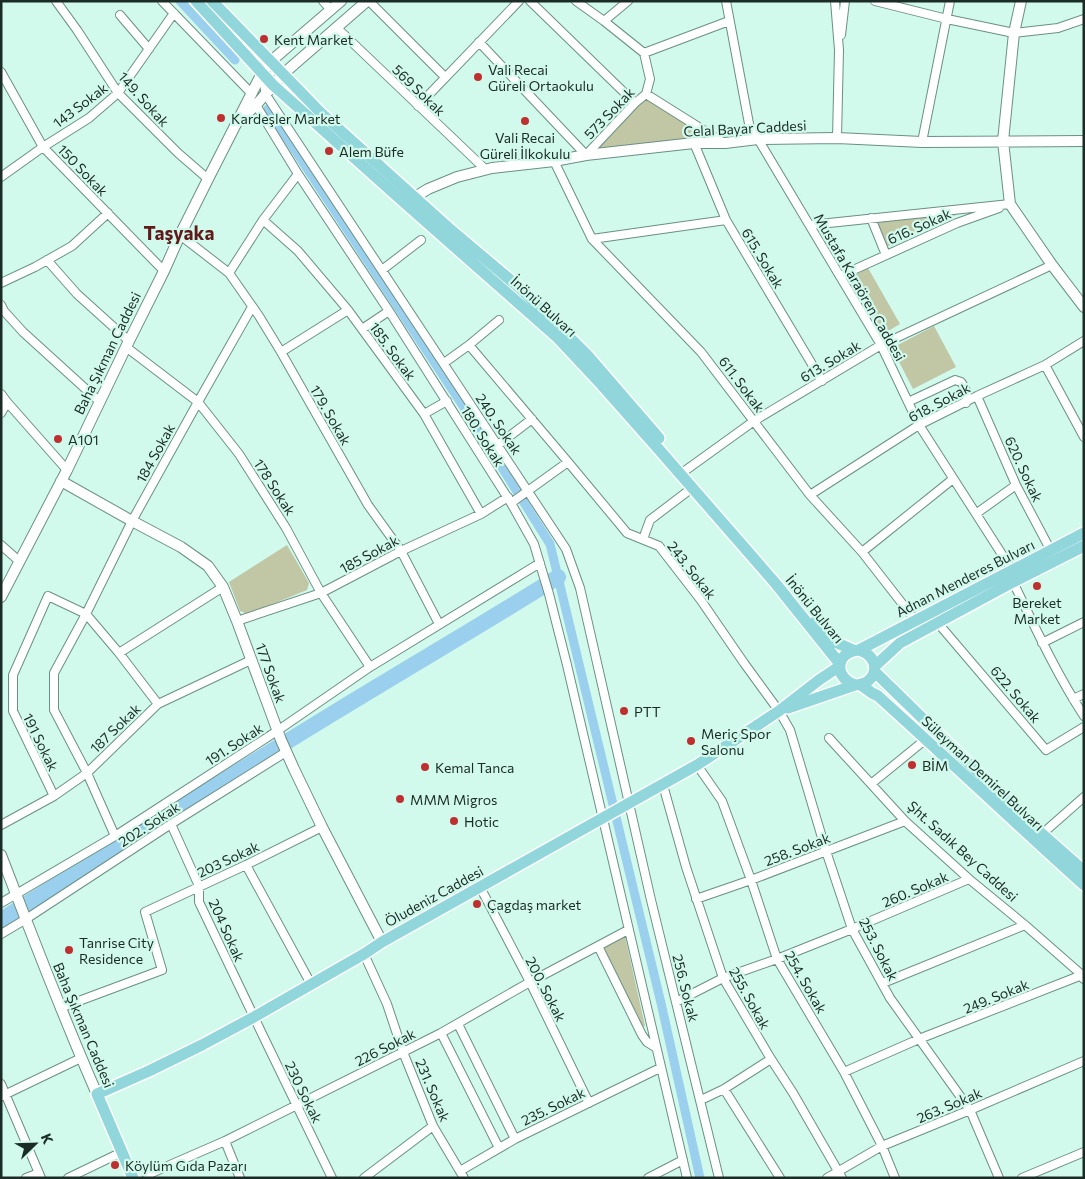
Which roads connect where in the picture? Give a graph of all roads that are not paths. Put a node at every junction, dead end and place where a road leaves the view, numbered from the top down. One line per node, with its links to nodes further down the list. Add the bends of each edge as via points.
1 (56, 1): 37 (street, 149. Sokak)
2 (162, 1): 19 (street)
3 (196, 1): 33 (main road, İnönü Bulvarı)
4 (212, 1): 31 (main road, İnönü Bulvarı)
5 (323, 1): 18 (street)
6 (341, 1): 18 (street, Baha Şıkman Caddesi)
7 (368, 1): 25 (street, Baha Şıkman Caddesi); 35 (street)
8 (520, 1): 27 (street)
9 (530, 1): 41 (street)
10 (576, 1): 23 (street)
11 (628, 1): 23 (street)
12 (726, 1): 24 (street, Mustafa Karaören Caddesi)
13 (835, 1): 29 (street)
14 (845, 1): 29 (street)
15 (875, 1): 21 (street)
16 (950, 1): 21 (street)
17 (1021, 1): 26 (street)
18 (331, 10): 31 (street, Baha Şıkman Caddesi)
19 (174, 14): 28 (street, 143 Sokak); 38 (street)
20 (120, 15): 28 (street)
21 (947, 19): 26 (street); 48 (street)
22 (1084, 19): 26 (street, via 1058,28)
23 (604, 21): 30 (street)
24 (729, 21): 30 (street); 46 (street, Mustafa Karaören Caddesi, via 750,129)
25 (337, 28): 34 (street, Baha Şıkman Caddesi); 43 (street, 569 Sokak)
26 (1014, 33): 49 (street)
27 (479, 42): 35 (street); 53 (street)
28 (149, 49): 37 (street, 143 Sokak)
29 (839, 50): 45 (street)
30 (644, 53): 39 (street, 573 Sokak, via 650,79)
31 (270, 62): 33 (street, Baha Şıkman Caddesi); 34 (main road, İnönü Bulvarı)
32 (1, 72): 52 (street, 150 Sokak)
33 (262, 73): 36 (main road, İnönü Bulvarı); 38 (street, Baha Şıkman Caddesi); 40 (street)
34 (282, 75): 36 (street, Baha Şıkman Caddesi); 60 (main road, İnönü Bulvarı)
35 (445, 77): 43 (street)
36 (274, 85): 40 (street, Baha Şıkman Caddesi); 60 (main road, İnönü Bulvarı)
37 (118, 93): 52 (street, 143 Sokak, via 89,118); 59 (street, 149. Sokak)
38 (252, 94): 44 (street, Baha Şıkman Caddesi)
39 (646, 94): 41 (street, 573 Sokak); 50 (street)
40 (266, 95): 42 (street, Baha Şıkman Caddesi); 73 (street, 240. Sokak)
41 (635, 103): 53 (street, 573 Sokak)
42 (256, 105): 44 (street, Baha Şıkman Caddesi); 57 (street, 180. Sokak)
43 (418, 106): 56 (street, 569 Sokak)
44 (238, 121): 59 (street, Baha Şıkman Caddesi)
45 (837, 138): 46 (street, Celal Bayar Caddesi); 48 (street, Celal Bayar Caddesi)
46 (758, 139): 50 (street, Celal Bayar Caddesi); 66 (street, Mustafa Karaören Caddesi)
47 (1084, 141): 49 (street, Celal Bayar Caddesi)
48 (922, 142): 49 (street, Celal Bayar Caddesi)
49 (1003, 142): 61 (street)
50 (725, 143): 51 (street, Celal Bayar Caddesi)
51 (694, 144): 53 (street, Celal Bayar Caddesi); 65 (street, 615. Sokak)
52 (43, 146): 58 (street, 143 Sokak); 62 (street, 150 Sokak)
53 (586, 155): 54 (street, Celal Bayar Caddesi)
54 (554, 161): 56 (street, Celal Bayar Caddesi); 68 (street, 611. Sokak)
55 (1, 165): 58 (street)
56 (485, 169): 60 (street, Celal Bayar Caddesi, via 428,189)
57 (298, 174): 64 (street); 82 (street, 180. Sokak)
58 (4, 175)
59 (208, 179): 67 (street, Baha Şıkman Caddesi)
60 (411, 201): 107 (main road, İnönü Bulvarı, via 557,337)
61 (1010, 204): 63 (street); 70 (street, 616. Sokak, via 957,223); 72 (street)
62 (108, 213): 71 (street, via 72,246); 74 (street, 150 Sokak)
63 (870, 218): 66 (street); 70 (street)
64 (263, 220): 75 (street); 81 (street, 185. Sokak, via 298,250)
65 (726, 220): 68 (street); 92 (street, 615. Sokak)
66 (810, 225): 76 (street, Mustafa Karaören Caddesi)
67 (180, 235): 74 (street, Baha Şıkman Caddesi); 75 (street, 179. Sokak)
68 (592, 239): 104 (street, 611. Sokak, via 701,352)
69 (421, 240): 73 (street)
70 (886, 255): 76 (street, 616. Sokak)
71 (47, 260): 77 (street); 86 (street, 178 Sokak)
72 (1052, 265): 80 (street); 88 (street, 613. Sokak)
73 (382, 270): 90 (street, 240. Sokak)
74 (164, 271): 86 (street, Baha Şıkman Caddesi)
75 (229, 273): 79 (street, 179. Sokak)
76 (840, 276): 88 (street, Mustafa Karaören Caddesi)
77 (1, 283)
78 (1, 305): 97 (street, via 23,332)
79 (252, 307): 89 (street, 179. Sokak); 98 (street, 184 Sokak)
80 (1084, 307)
81 (348, 310): 84 (street, 185. Sokak); 89 (street)
82 (389, 311): 84 (street); 95 (street, 180. Sokak)
83 (498, 320): 87 (street)
84 (362, 329): 102 (street, 185. Sokak)
85 (1084, 341): 91 (street, 618. Sokak)
86 (128, 344): 97 (street, Baha Şıkman Caddesi); 98 (street, 178 Sokak)
87 (469, 345): 90 (street); 103 (street, 243. Sokak)
88 (881, 345): 92 (street, 613. Sokak); 99 (street, Mustafa Karaören Caddesi)
89 (281, 352): 127 (street, 179. Sokak, via 368,505)
90 (444, 363): 108 (street, 240. Sokak)
91 (1045, 365): 94 (street, 618. Sokak); 106 (street)
92 (822, 381): 104 (street, 613. Sokak)
93 (1, 394): 96 (street)
94 (977, 396): 100 (street, 618. Sokak); 114 (street, 620. Sokak)
95 (447, 401): 102 (street); 118 (street, 180. Sokak)
96 (7, 402): 101 (street); 110 (street)
97 (100, 402): 110 (street, Baha Şıkman Caddesi)
98 (198, 402): 121 (street, 184 Sokak); 133 (street, 178 Sokak, via 244,462 286,528)
99 (908, 402): 100 (street, via 955,380 965,387); 105 (street, Mustafa Karaören Caddesi)
100 (966, 402): 105 (street, 618. Sokak)
101 (1, 413)
102 (424, 414): 120 (street, 185. Sokak)
103 (532, 419): 108 (street); 109 (street, 243. Sokak)
104 (754, 421): 111 (street, 613. Sokak); 117 (street, 611. Sokak)
105 (919, 426): 112 (street, Mustafa Karaören Caddesi); 117 (street, 618. Sokak)
106 (1084, 437)
107 (657, 442): 111 (main road, İnönü Bulvarı); 115 (main road, İnönü Bulvarı)
108 (498, 444): 116 (street, 240. Sokak)
109 (568, 462): 116 (street, 185 Sokak); 123 (street, 243. Sokak, via 627,533)
110 (67, 470): 113 (street, Baha Şıkman Caddesi)
111 (686, 470): 142 (main road, İnönü Bulvarı, via 821,629 835,642)
112 (953, 479): 119 (street, Mustafa Karaören Caddesi); 128 (street)
113 (61, 481): 121 (street, 177 Sokak); 129 (street, Baha Şıkman Caddesi)
114 (1016, 485): 119 (street); 126 (street, 620. Sokak)
115 (692, 488): 123 (street, via 650,520); 145 (main road, İnönü Bulvarı, via 776,584)
116 (526, 493): 118 (street, 185 Sokak); 165 (street, 240. Sokak, via 566,549 578,581)
117 (810, 495): 128 (street, 611. Sokak)
118 (511, 501): 120 (street, 185 Sokak); 130 (street, 180. Sokak, via 534,544)
119 (977, 513): 131 (street, Mustafa Karaören Caddesi)
120 (481, 514): 127 (street, 185 Sokak)
121 (132, 521): 132 (street, 177 Sokak, via 181,546 208,566); 135 (street, 184 Sokak)
122 (1084, 533): 126 (main road, Adnan Menderes Bulvarı)
123 (643, 540): 152 (street, 243. Sokak, via 659,546)
124 (1, 545): 129 (street)
125 (1084, 546): 131 (main road, Adnan Menderes Bulvarı)
126 (1051, 550): 131 (main road, Adnan Menderes Bulvarı)
127 (402, 551): 133 (street, 185 Sokak); 140 (street, 179. Sokak)
128 (862, 552): 136 (street, 611. Sokak)
129 (19, 561): 134 (street, Baha Şıkman Caddesi)
130 (541, 566): 140 (street, 191. Sokak); 166 (street, 180. Sokak)
131 (1013, 576): 136 (main road, Adnan Menderes Bulvarı); 138 (main road, Adnan Menderes Bulvarı); 141 (street, Mustafa Karaören Caddesi)
132 (222, 588): 137 (street, 177 Sokak); 143 (street)
133 (321, 593): 137 (street, 185 Sokak); 146 (street, 178 Sokak)
134 (1, 597)
135 (86, 614): 143 (street); 160 (street, 184 Sokak, via 54,673 54,710); 163 (street, 191 Sokak, via 48,596 13,675 13,712)
136 (915, 620): 142 (main road, Adnan Menderes Bulvarı)
137 (237, 621): 144 (street, 177 Sokak)
138 (937, 622): 147 (main road, Adnan Menderes Bulvarı, via 900,643); 154 (street, 622. Sokak, via 1046,750)
139 (1084, 622): 141 (street)
140 (439, 624): 146 (street, 191. Sokak)
141 (1042, 643): 150 (street, Mustafa Karaören Caddesi)
142 (856, 650): 145 (main road, Adnan Menderes Bulvarı, via 847,653); 147 (main road, via 870,655)
143 (119, 653): 151 (street)
144 (251, 660): 151 (street, 187 Sokak); 155 (street, 177 Sokak)
145 (840, 665): 148 (main road, via 843,678); 152 (main road, Adnan Menderes Bulvarı)
146 (370, 667): 155 (street, 191. Sokak)
147 (875, 669): 148 (main road, Adnan Menderes Bulvarı, via 872,678); 171 (main road, Süleyman Demirel Bulvarı)
148 (858, 685): 152 (main road, Adnan Menderes Bulvarı); 157 (main road, Süleyman Demirel Bulvarı, via 878,696)
149 (1084, 694): 150 (street)
150 (1073, 699): 153 (street, Mustafa Karaören Caddesi)
151 (158, 704): 160 (street, 187 Sokak)
152 (780, 711): 159 (main road, Öludeniz Caddesi); 173 (street, 253. Sokak, via 790,730)
153 (1084, 716)
154 (1084, 727)
155 (279, 735): 158 (street, 177 Sokak); 172 (street, 191. Sokak)
156 (829, 738): 161 (street, Şht. Sadık Bey Caddesi)
157 (926, 739): 161 (street); 179 (main road, Süleyman Demirel Bulvarı)
158 (286, 752): 168 (street, 202. Sokak); 170 (street, 177 Sokak)
159 (697, 765): 162 (main road, Öludeniz Caddesi); 177 (street, 254. Sokak, via 722,801)
160 (87, 773): 163 (street, 187 Sokak); 172 (street, 184 Sokak)
161 (871, 784): 167 (street, Şht. Sadık Bey Caddesi)
162 (663, 785): 165 (main road, Öludeniz Caddesi); 183 (street, 255. Sokak)
163 (54, 796): 169 (street, 187 Sokak)
164 (1084, 797): 171 (street)
165 (625, 806): 166 (main road, Öludeniz Caddesi); 199 (street, 256. Sokak)
166 (604, 817): 181 (main road, Öludeniz Caddesi); 188 (street)
167 (905, 821): 173 (street, 258. Sokak); 178 (street, Şht. Sadık Bey Caddesi)
168 (170, 824): 180 (street, 204 Sokak); 185 (street, 202. Sokak)
169 (1, 825)
170 (322, 826): 175 (street, 203 Sokak); 190 (street, 177 Sokak)
171 (1042, 834): 176 (main road, Süleyman Demirel Bulvarı)
172 (115, 836): 182 (street, 191. Sokak)
173 (826, 852): 177 (street, 258. Sokak); 187 (street, 253. Sokak)
174 (1, 854): 182 (street, Baha Şıkman Caddesi)
175 (246, 865): 180 (street, 203 Sokak); 198 (street)
176 (1084, 871)
177 (751, 880): 183 (street, 258. Sokak); 193 (street, 254. Sokak)
178 (969, 880): 186 (street, Şht. Sadık Bey Caddesi); 187 (street, 260. Sokak)
179 (1084, 885)
180 (200, 886): 200 (street, 203 Sokak, via 145,912 162,970); 201 (street, 204 Sokak, via 200,902)
181 (480, 887): 190 (main road, Öludeniz Caddesi); 196 (street, 200. Sokak)
182 (16, 894): 184 (street, 191. Sokak); 185 (street, Baha Şıkman Caddesi)
183 (696, 899): 195 (street, 255. Sokak)
184 (1, 903)
185 (26, 919): 189 (street, 202. Sokak); 200 (street, Baha Şıkman Caddesi)
186 (1025, 924): 194 (street, Şht. Sadık Bey Caddesi); 197 (street)
187 (852, 929): 193 (street, 260. Sokak); 197 (street, 253. Sokak)
188 (628, 930): 191 (street, 226 Sokak); 205 (street)
189 (1, 934)
190 (382, 942): 192 (main road, Öludeniz Caddesi)
191 (598, 946): 196 (street, 226 Sokak); 205 (street, via 642,1035)
192 (364, 954): 198 (main road, Öludeniz Caddesi); 206 (street, 231. Sokak, via 387,1004)
193 (776, 959): 195 (street, 260. Sokak); 211 (street, 254. Sokak)
194 (1083, 975): 204 (street, 249. Sokak)
195 (723, 978): 199 (street, 260. Sokak); 208 (street, 255. Sokak)
196 (530, 982): 202 (street, 226 Sokak); 217 (street, 200. Sokak)
197 (882, 983): 204 (street, 253. Sokak)
198 (311, 984): 201 (main road, Öludeniz Caddesi)
199 (676, 1002): 216 (street, 256. Sokak)
200 (60, 1008): 207 (street, Baha Şıkman Caddesi)
201 (254, 1017): 214 (main road, Öludeniz Caddesi); 218 (street, 230 Sokak)
202 (458, 1024): 203 (street, 226 Sokak); 221 (street)
203 (441, 1033): 206 (street, 226 Sokak); 224 (street)
204 (919, 1040): 211 (street, 249. Sokak); 219 (street, 253. Sokak)
205 (655, 1047): 210 (street)
206 (403, 1052): 218 (street, 226 Sokak); 220 (street, 231. Sokak)
207 (81, 1058): 214 (street, Baha Şıkman Caddesi); 215 (street)
208 (771, 1059): 213 (street); 229 (street, 255. Sokak)
209 (1084, 1061): 219 (street, 263. Sokak)
210 (660, 1068): 217 (street, 235. Sokak); 227 (street)
211 (844, 1072): 223 (street, 254. Sokak)
212 (1, 1084): 215 (street)
213 (724, 1089): 216 (street); 241 (street)
214 (97, 1094): 225 (main road, Baha Şıkman Caddesi)
215 (3, 1095): 231 (street)
216 (700, 1100): 240 (street, 256. Sokak)
217 (589, 1103): 221 (street, 235. Sokak)
218 (297, 1106): 222 (street, 226 Sokak); 236 (street, 230 Sokak)
219 (970, 1110): 223 (street, 263. Sokak); 244 (street, 253. Sokak)
220 (433, 1126): 228 (street, 231. Sokak); 237 (street)
221 (515, 1139): 224 (street, 235. Sokak)
222 (225, 1141): 230 (street, 226 Sokak); 235 (street)
223 (882, 1146): 229 (street, 263. Sokak); 243 (street, 254. Sokak)
224 (499, 1148): 228 (street, 235. Sokak)
225 (122, 1152): 233 (street); 234 (main road, Baha Şıkman Caddesi)
226 (1084, 1152): 245 (street)
227 (683, 1160): 238 (street); 239 (street)
228 (462, 1174)
229 (840, 1174): 242 (street, 263. Sokak)
230 (147, 1175)
231 (40, 1176): 232 (street)
232 (26, 1178)
233 (68, 1178)
234 (133, 1178)
235 (240, 1178)
236 (332, 1178)
237 (364, 1178)
238 (648, 1178)
239 (686, 1178)
240 (719, 1178)
241 (780, 1178)
242 (827, 1178)
243 (895, 1178)
244 (999, 1178)
245 (1022, 1178)

